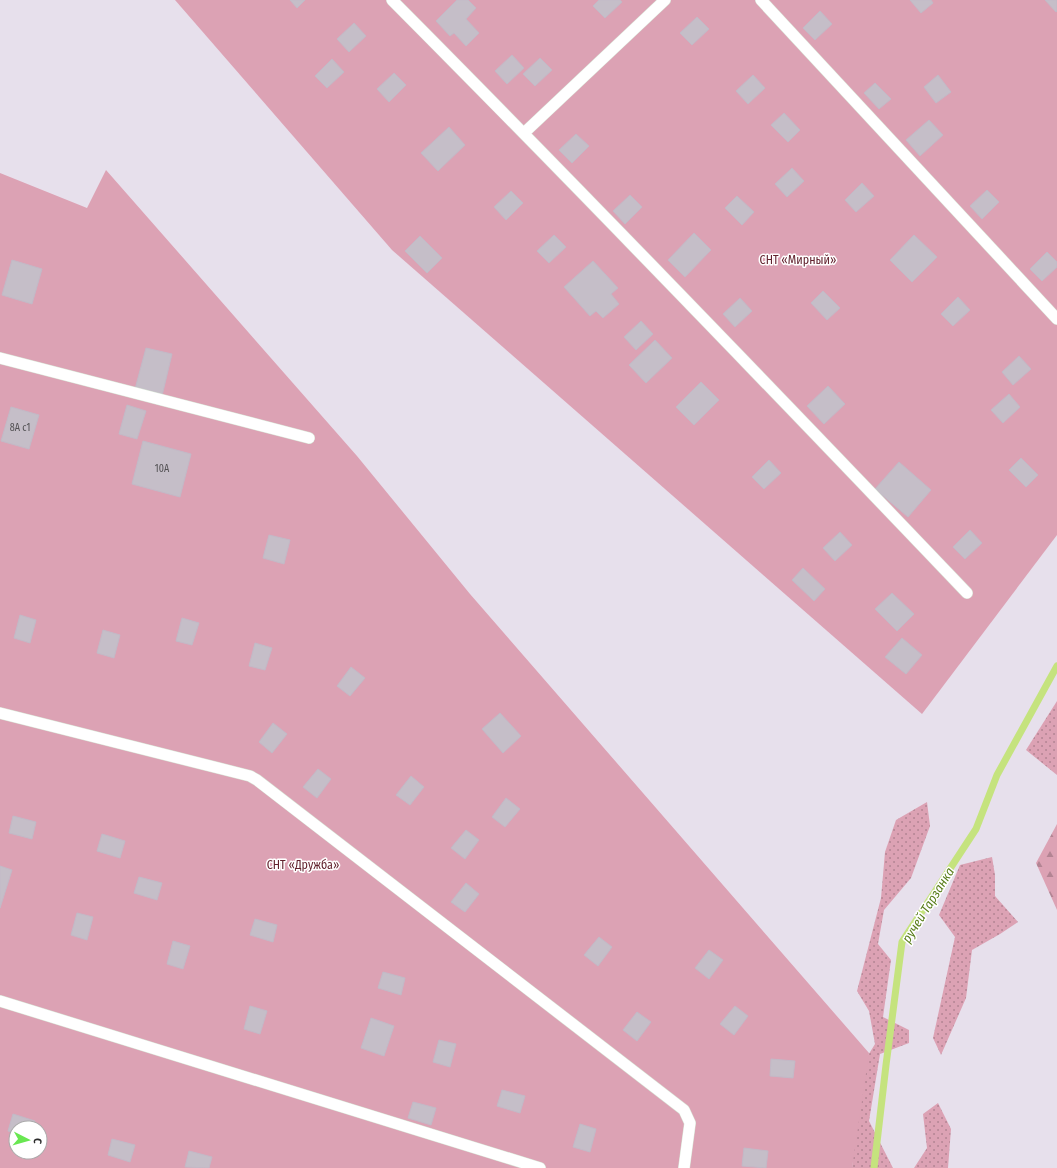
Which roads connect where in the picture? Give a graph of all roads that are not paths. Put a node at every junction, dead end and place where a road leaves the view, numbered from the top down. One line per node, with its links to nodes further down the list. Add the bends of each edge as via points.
1 (392, 0): 4 (lane)
2 (665, 0): 4 (lane)
3 (761, 0): 5 (lane)
4 (524, 133): 8 (lane)
5 (1057, 319)
6 (0, 358): 7 (lane)
7 (309, 438)
8 (967, 593)
9 (0, 713): 12 (lane, via 250,776 257,780 684,1110 690,1123)
10 (0, 1001): 11 (lane)
11 (540, 1168)
12 (684, 1168)

